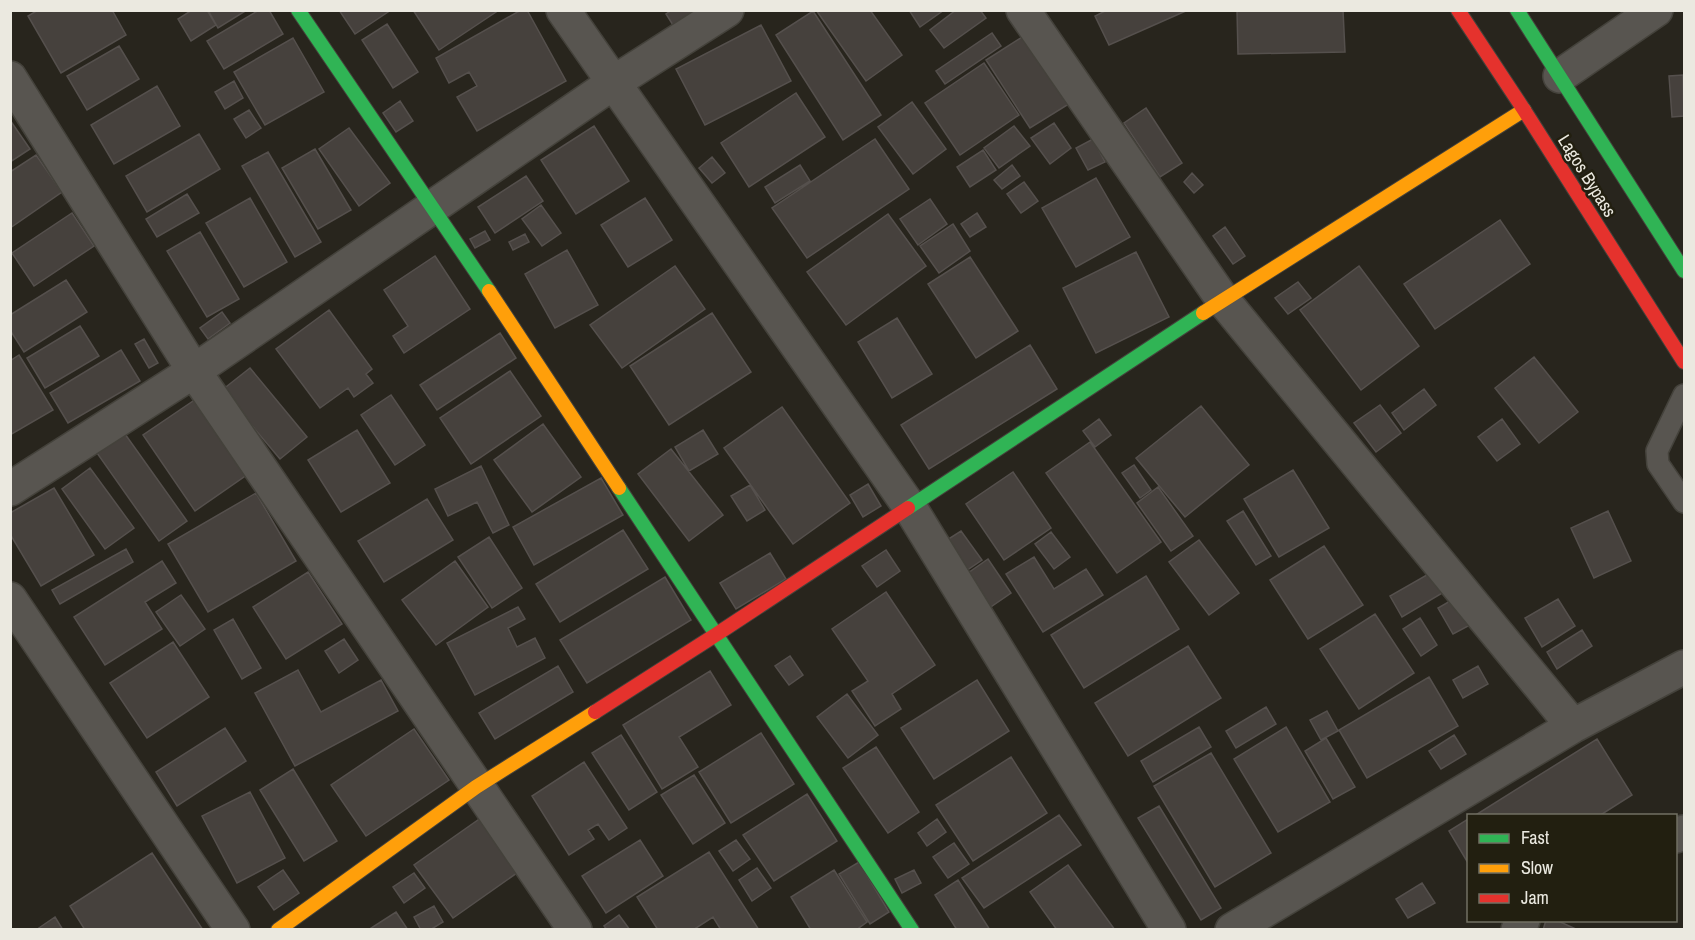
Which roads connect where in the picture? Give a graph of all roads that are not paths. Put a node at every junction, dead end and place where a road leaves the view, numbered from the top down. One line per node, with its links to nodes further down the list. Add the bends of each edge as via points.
1 (298, 10): 12 (street)
2 (563, 10): 10 (street)
3 (727, 10): 10 (street)
4 (1023, 10): 14 (street)
5 (1458, 10): 11 (street, Lagos Bypass)
6 (1517, 10): 8 (street, Lagos Bypass)
7 (1656, 10): 8 (street)
8 (1560, 76): 13 (street, Lagos Bypass)
9 (10, 78): 16 (street)
10 (613, 82): 12 (street); 20 (street)
11 (1524, 110): 14 (street); 15 (street, Lagos Bypass)
12 (432, 206): 16 (street); 22 (street)
13 (1684, 271)
14 (1223, 300): 20 (street); 24 (street)
15 (1684, 362)
16 (194, 371): 18 (street); 25 (street)
17 (1684, 395): 19 (lane, via 1657,451 1658,464)
18 (10, 489)
19 (1684, 502)
20 (909, 506): 22 (street); 30 (street)
21 (10, 599): 26 (street)
22 (717, 634): 25 (street); 29 (street)
23 (1684, 667): 24 (street)
24 (1573, 726): 31 (street)
25 (476, 787): 27 (street); 28 (street)
26 (233, 930)
27 (278, 930)
28 (575, 930)
29 (912, 930)
30 (1169, 930)
31 (1232, 930)

